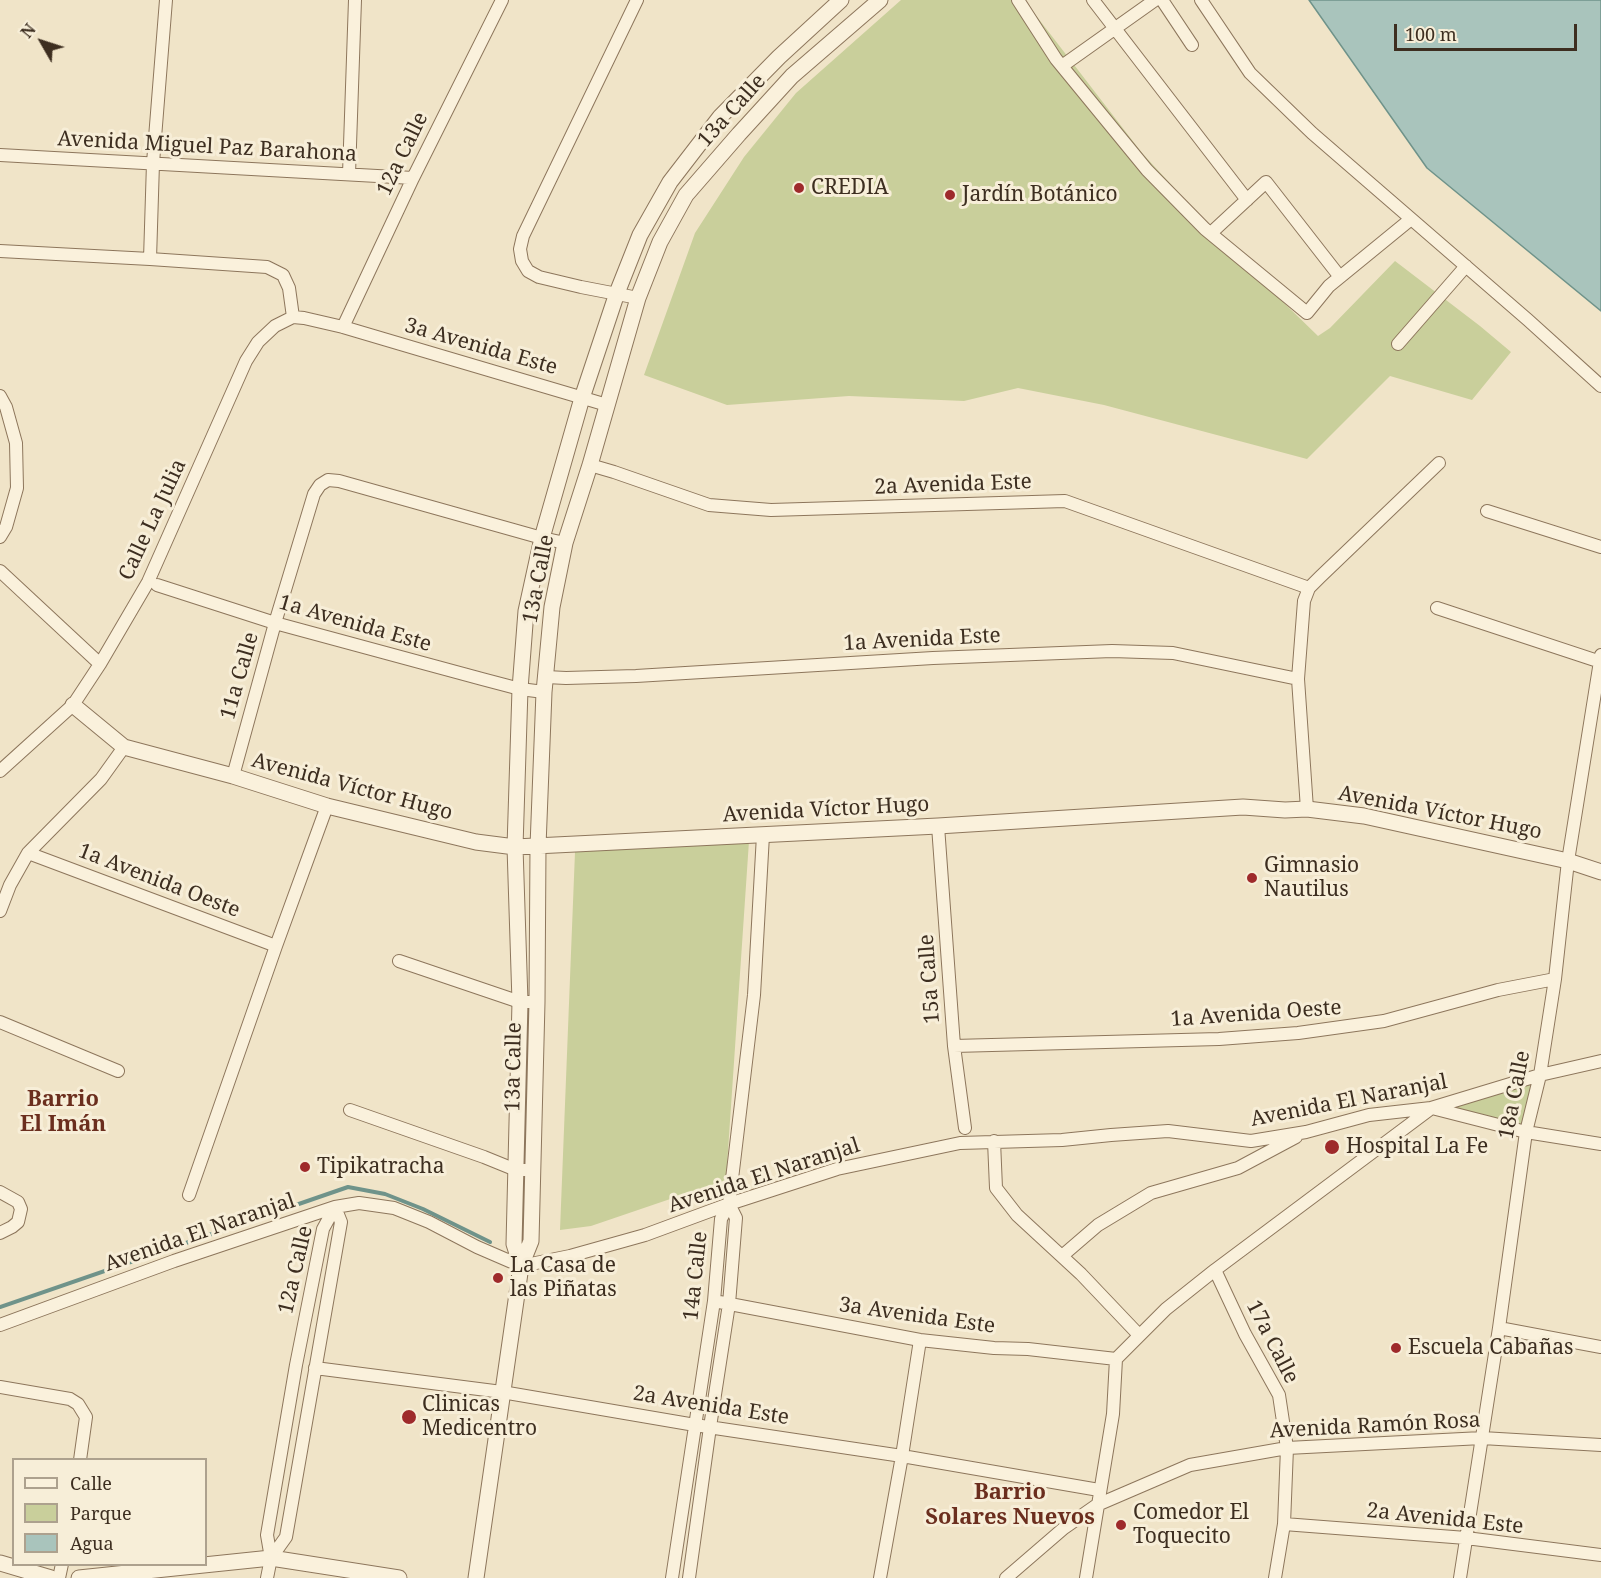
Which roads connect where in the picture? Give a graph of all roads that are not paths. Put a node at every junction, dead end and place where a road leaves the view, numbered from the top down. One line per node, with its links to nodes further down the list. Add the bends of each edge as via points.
1 (166, 0): 18 (street)
2 (355, 0): 19 (street)
3 (502, 0): 20 (street, 12a Calle)
4 (637, 0): 28 (street, via 520,249 528,270 539,277)
5 (841, 0): 15 (street, 13a Calle)
6 (880, 0): 16 (street, 13a Calle, via 792,76)
7 (1018, 0): 14 (street)
8 (1093, 0): 12 (street)
9 (1155, 0): 12 (street)
10 (1162, 0): 13 (street)
11 (1201, 0): 22 (street, via 1250,73)
12 (1115, 28): 14 (street); 21 (street)
13 (1192, 45)
14 (1062, 66): 23 (street, via 1147,170)
15 (720, 117): 16 (street); 28 (street, 13a Calle, via 670,182 640,235)
16 (739, 134): 29 (street, 13a Calle, via 686,195 660,242)
17 (0, 155): 18 (street, Avenida Miguel Paz Barahona)
18 (153, 163): 19 (street, Avenida Miguel Paz Barahona); 25 (street)
19 (349, 174): 20 (street, Avenida Miguel Paz Barahona)
20 (413, 178): 31 (street, 12a Calle)
21 (1247, 200): 23 (street); 27 (street, via 1266,182)
22 (1411, 219): 26 (street); 27 (street)
23 (1210, 233): 27 (street, via 1306,313)
24 (0, 251): 25 (street)
25 (150, 259): 30 (street, via 267,267 283,275)
26 (1466, 266): 32 (street); 33 (street)
27 (1340, 277)
28 (616, 293): 29 (street); 35 (street, 13a Calle)
29 (638, 298): 36 (street, 13a Calle)
30 (292, 317): 31 (street); 50 (street, Calle La Julia, via 258,342 246,361 148,582)
31 (343, 327): 35 (street, 3a Avenida Este)
32 (1398, 344)
33 (1601, 386)
34 (0, 396): 40 (street, via 16,443 16,488)
35 (582, 398): 36 (street, 3a Avenida Este); 41 (street, 13a Calle)
36 (607, 405): 38 (street, 13a Calle)
37 (1439, 463): 46 (street)
38 (590, 465): 42 (street, 13a Calle); 46 (street, 2a Avenida Este, via 709,505 760,509 1065,501)
39 (1486, 511): 43 (street)
40 (0, 537)
41 (542, 538): 42 (street); 48 (street, 11a Calle, via 328,480 314,494); 53 (street, 13a Calle, via 526,611)
42 (565, 543): 52 (street, 13a Calle, via 552,607)
43 (1601, 547)
44 (0, 571): 50 (street)
45 (157, 585): 48 (street, 1a Avenida Este)
46 (1309, 588): 51 (street, via 1304,601)
47 (1437, 608): 49 (street)
48 (275, 623): 53 (street, 1a Avenida Este); 57 (street, 11a Calle)
49 (1601, 659): 65 (street, 18a Calle)
50 (100, 664): 54 (street, Calle La Julia)
51 (1298, 679): 52 (street, 1a Avenida Este, via 1173,653 1112,651 566,678); 59 (street)
52 (545, 685): 53 (street, 1a Avenida Este); 62 (street, 13a Calle)
53 (520, 689): 63 (street, 13a Calle)
54 (73, 705): 55 (street, Avenida Víctor Hugo); 56 (street, Calle La Julia)
55 (124, 747): 57 (street, Avenida Víctor Hugo); 64 (street, via 101,779)
56 (0, 771)
57 (232, 776): 58 (street, Avenida Víctor Hugo)
58 (327, 806): 63 (street, Avenida Víctor Hugo, via 476,842); 68 (street)
59 (1307, 809): 60 (street, Avenida Víctor Hugo, via 1243,807); 65 (street, Avenida Víctor Hugo, via 1364,816)
60 (938, 826): 61 (street, Avenida Víctor Hugo); 74 (street, 15a Calle)
61 (764, 835): 62 (street, Avenida Víctor Hugo); 89 (street, 14a Calle, via 754,994)
62 (538, 846): 63 (street, Avenida Víctor Hugo); 72 (street, 13a Calle)
63 (514, 847): 71 (street, 13a Calle)
64 (28, 852): 67 (street); 68 (street, 1a Avenida Oeste)
65 (1568, 861): 66 (street, Avenida Víctor Hugo); 70 (street, 18a Calle)
66 (1601, 872)
67 (0, 911)
68 (276, 946): 88 (street)
69 (399, 961): 71 (street)
70 (1555, 979): 74 (street, 1a Avenida Oeste, via 1384,1021 1298,1033 1219,1039); 77 (street, 18a Calle)
71 (520, 1002): 72 (street); 85 (street, 13a Calle)
72 (537, 1002): 86 (street, 13a Calle)
73 (0, 1022): 76 (street)
74 (954, 1046): 80 (street, 15a Calle)
75 (1601, 1061): 77 (street, Avenida El Naranjal)
76 (118, 1071)
77 (1540, 1075): 78 (street, Avenida El Naranjal); 82 (street, 18a Calle)
78 (1431, 1108): 81 (street, Avenida El Naranjal, via 1369,1115); 82 (street); 94 (street)
79 (350, 1110): 85 (street)
80 (965, 1128)
81 (1306, 1132): 83 (street, Avenida El Naranjal, via 1251,1141 1168,1131); 92 (street, via 1238,1168 1151,1193 1098,1225)
82 (1526, 1132): 84 (street); 98 (street, 18a Calle)
83 (994, 1141): 89 (street, Avenida El Naranjal, via 960,1143 837,1169); 92 (street, via 996,1188 1017,1215)
84 (1601, 1144)
85 (516, 1170): 86 (street); 93 (street, 13a Calle, via 514,1244)
86 (532, 1170): 93 (street, 13a Calle, via 531,1241)
87 (0, 1192): 91 (street, via 18,1202 21,1209 18,1222)
88 (189, 1194)
89 (729, 1204): 93 (street, Avenida El Naranjal, via 645,1235); 95 (street, 14a Calle, via 721,1219); 96 (street, via 736,1218)
90 (334, 1207): 93 (street, Avenida El Naranjal, via 359,1203 393,1208); 97 (street, Avenida El Naranjal); 103 (street, 12a Calle, via 340,1222); 118 (street, 12a Calle, via 323,1229 296,1365 267,1534)
91 (0, 1233)
92 (1062, 1256): 99 (street)
93 (521, 1266): 105 (street, 13a Calle)
94 (1215, 1270): 99 (street); 110 (street, 17a Calle, via 1279,1395)
95 (714, 1301): 96 (street, 3a Avenida Este); 106 (street, 14a Calle)
96 (729, 1304): 100 (street, 3a Avenida Este); 107 (street)
97 (0, 1325)
98 (1499, 1328): 101 (street); 108 (street, 18a Calle)
99 (1139, 1335): 102 (street)
100 (920, 1340): 102 (street, 3a Avenida Este); 111 (street)
101 (1601, 1347)
102 (1116, 1359): 113 (street, via 1113,1414)
103 (315, 1368): 105 (street, 2a Avenida Este); 118 (street, 12a Calle, via 286,1537)
104 (0, 1387): 112 (street, via 70,1399 78,1404 86,1417)
105 (502, 1392): 106 (street, 2a Avenida Este); 126 (street, 13a Calle)
106 (695, 1425): 107 (street, 2a Avenida Este); 127 (street, 14a Calle)
107 (710, 1427): 111 (street, 2a Avenida Este); 128 (street)
108 (1482, 1438): 109 (street, Avenida Ramón Rosa); 110 (street, Avenida Ramón Rosa); 116 (street, 18a Calle)
109 (1601, 1445)
110 (1287, 1448): 114 (street, Avenida Ramón Rosa, via 1190,1465); 115 (street, 17a Calle)
111 (902, 1456): 113 (street, 2a Avenida Este); 129 (street)
112 (80, 1458)
113 (1099, 1490): 114 (street)
114 (1097, 1505): 130 (street, Avenida Ramón Rosa); 131 (street)
115 (1284, 1524): 116 (street, 2a Avenida Este); 132 (street, 17a Calle)
116 (1466, 1538): 117 (street, 2a Avenida Este); 133 (street, 18a Calle)
117 (1601, 1556)
118 (270, 1558): 120 (street); 124 (street, 12a Calle); 125 (street)
119 (0, 1563): 122 (street)
120 (207, 1565)
121 (194, 1566): 123 (street)
122 (51, 1578)
123 (80, 1578)
124 (267, 1578)
125 (399, 1578)
126 (476, 1578)
127 (672, 1578)
128 (689, 1578)
129 (880, 1578)
130 (1006, 1578)
131 (1086, 1578)
132 (1275, 1578)
133 (1460, 1578)

